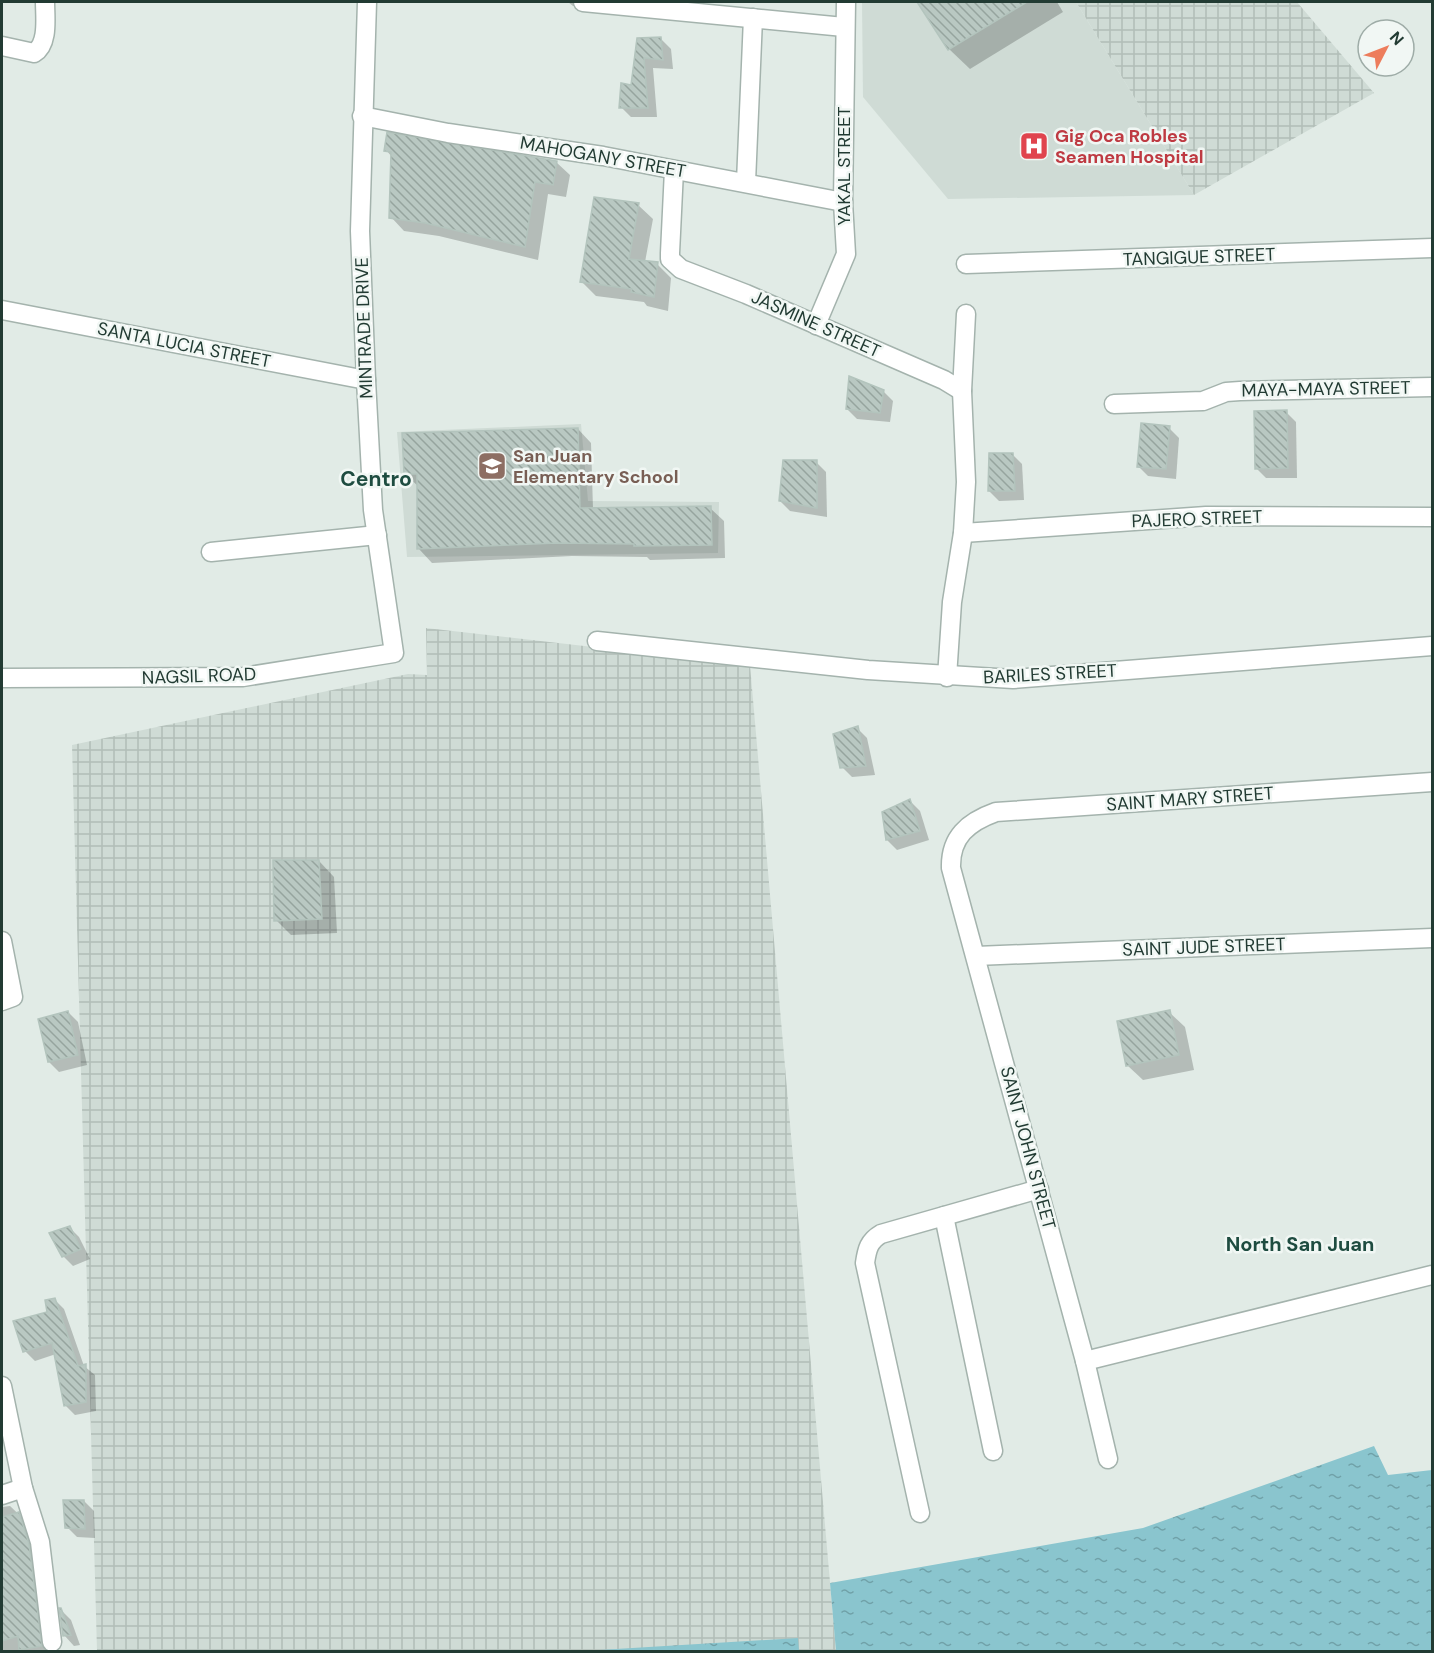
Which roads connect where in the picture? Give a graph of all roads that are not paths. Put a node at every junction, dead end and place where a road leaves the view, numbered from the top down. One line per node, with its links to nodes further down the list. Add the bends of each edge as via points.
1 (45, 2): 7 (street, via 44,39 39,50)
2 (367, 2): 8 (street, MINTRADE DRIVE)
3 (583, 2): 5 (street)
4 (846, 2): 6 (street, YAKAL STREET)
5 (753, 18): 6 (street); 10 (street)
6 (844, 27): 11 (street, YAKAL STREET)
7 (2, 46)
8 (362, 116): 9 (street, MAHOGANY STREET); 17 (street, MINTRADE DRIVE, via 360,231)
9 (674, 170): 10 (street, MAHOGANY STREET); 16 (street, JASMINE STREET, via 670,259 681,269)
10 (746, 182): 11 (street, MAHOGANY STREET)
11 (843, 202): 16 (street, YAKAL STREET, via 846,254)
12 (1432, 248): 13 (street, TANGIGUE STREET)
13 (966, 264)
14 (2, 310): 17 (street, SANTA LUCIA STREET)
15 (966, 314): 19 (street)
16 (816, 325): 19 (street, JASMINE STREET)
17 (366, 380): 23 (street, MINTRADE DRIVE)
18 (1432, 387): 20 (street, MAYA-MAYA STREET, via 1240,391 1203,401)
19 (962, 391): 22 (street, via 966,482)
20 (1114, 404)
21 (1432, 518): 22 (street, PAJERO STREET, via 1206,516)
22 (963, 533): 28 (street, via 952,602)
23 (376, 535): 24 (street); 27 (street, MINTRADE DRIVE)
24 (211, 552)
25 (597, 641): 28 (street, BARILES STREET)
26 (1432, 646): 28 (street, BARILES STREET, via 1013,680)
27 (394, 653): 29 (street, NAGSIL ROAD, via 243,677)
28 (947, 677)
29 (2, 678)
30 (1432, 782): 31 (street, SAINT MARY STREET, via 996,812 969,825)
31 (956, 839): 34 (street, SAINT JOHN STREET, via 951,868)
32 (1432, 938): 34 (street, SAINT JUDE STREET)
33 (2, 941): 35 (street, via 13,997)
34 (976, 956): 36 (street, SAINT JOHN STREET)
35 (2, 1001)
36 (1038, 1189): 37 (street); 39 (street, SAINT JOHN STREET)
37 (944, 1216): 41 (street); 45 (street, via 881,1234 867,1249 865,1263)
38 (1432, 1275): 39 (street)
39 (1085, 1360): 42 (street, SAINT JOHN STREET)
40 (2, 1386): 43 (street)
41 (993, 1451)
42 (1108, 1459)
43 (23, 1488): 44 (street); 46 (street, via 40,1542)
44 (2, 1495)
45 (920, 1513)
46 (52, 1642)

